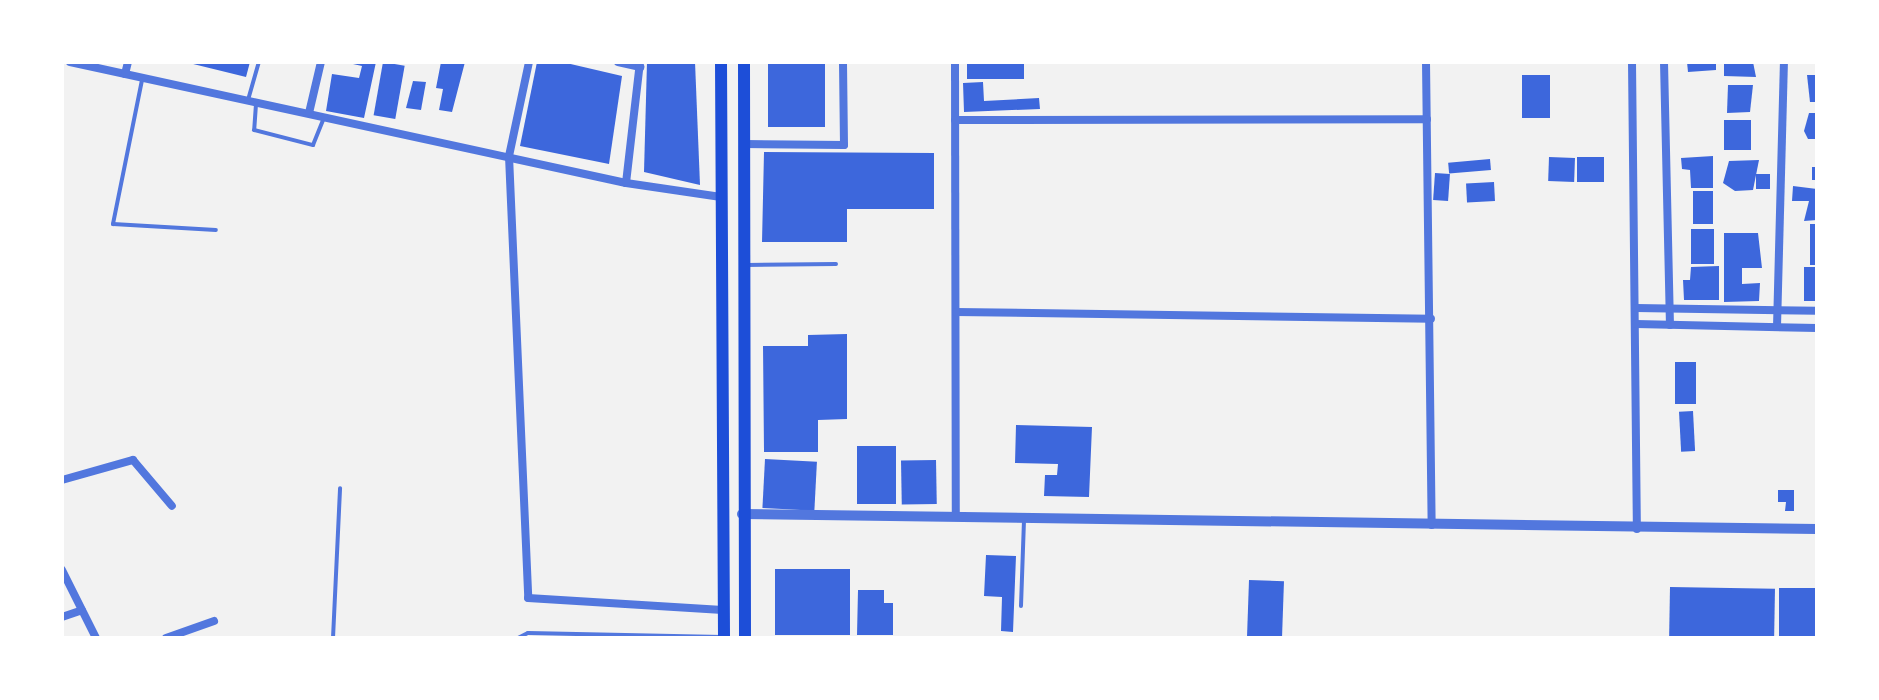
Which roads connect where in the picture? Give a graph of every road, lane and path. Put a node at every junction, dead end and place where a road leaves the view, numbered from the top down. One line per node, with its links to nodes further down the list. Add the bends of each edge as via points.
1 (70, 62): 16 (street)
2 (128, 62): 16 (street)
3 (259, 62): 18 (lane)
4 (321, 62): 19 (street)
5 (529, 62): 24 (street)
6 (618, 62): 15 (street)
7 (721, 62): 26 (main road)
8 (744, 62): 23 (main road)
9 (843, 62): 23 (street, via 844,145)
10 (955, 62): 22 (street)
11 (1426, 62): 21 (street)
12 (1632, 62): 30 (street)
13 (1664, 62): 31 (street)
14 (1784, 62): 32 (street)
15 (640, 64): 25 (street)
16 (125, 74): 17 (street)
17 (142, 78): 18 (street); 27 (lane, via 113,224)
18 (252, 101): 19 (street); 20 (lane, via 254,130 313,145)
19 (309, 113): 20 (street)
20 (324, 117): 24 (street)
21 (1427, 119): 22 (street); 35 (street)
22 (955, 120): 34 (street)
23 (744, 144): 29 (main road)
24 (509, 156): 25 (street); 52 (street, via 528,598)
25 (626, 183): 26 (street)
26 (721, 197): 52 (main road)
27 (216, 230)
28 (836, 264): 29 (lane)
29 (744, 265): 43 (main road)
30 (1636, 308): 31 (street); 36 (street)
31 (1669, 309): 32 (street); 37 (street)
32 (1777, 310): 33 (street); 38 (street)
33 (1817, 311)
34 (956, 312): 35 (street); 44 (street)
35 (1431, 319): 46 (street)
36 (1636, 324): 37 (street); 48 (street)
37 (1670, 325): 38 (street)
38 (1777, 327): 39 (street)
39 (1817, 328)
40 (62, 480): 42 (street, via 133,460)
41 (340, 488): 57 (lane)
42 (172, 506)
43 (742, 514): 44 (street); 60 (main road)
44 (956, 515): 45 (street)
45 (1024, 516): 46 (street); 50 (lane)
46 (1432, 525): 48 (street)
47 (1817, 529): 48 (street)
48 (1637, 530)
49 (62, 570): 51 (street)
50 (1021, 606)
51 (82, 610): 53 (street); 55 (street)
52 (723, 610): 59 (main road)
53 (62, 617)
54 (214, 621): 56 (street)
55 (96, 638)
56 (166, 638)
57 (333, 638)
58 (518, 638): 59 (lane, via 528,633)
59 (724, 638)
60 (745, 638)

